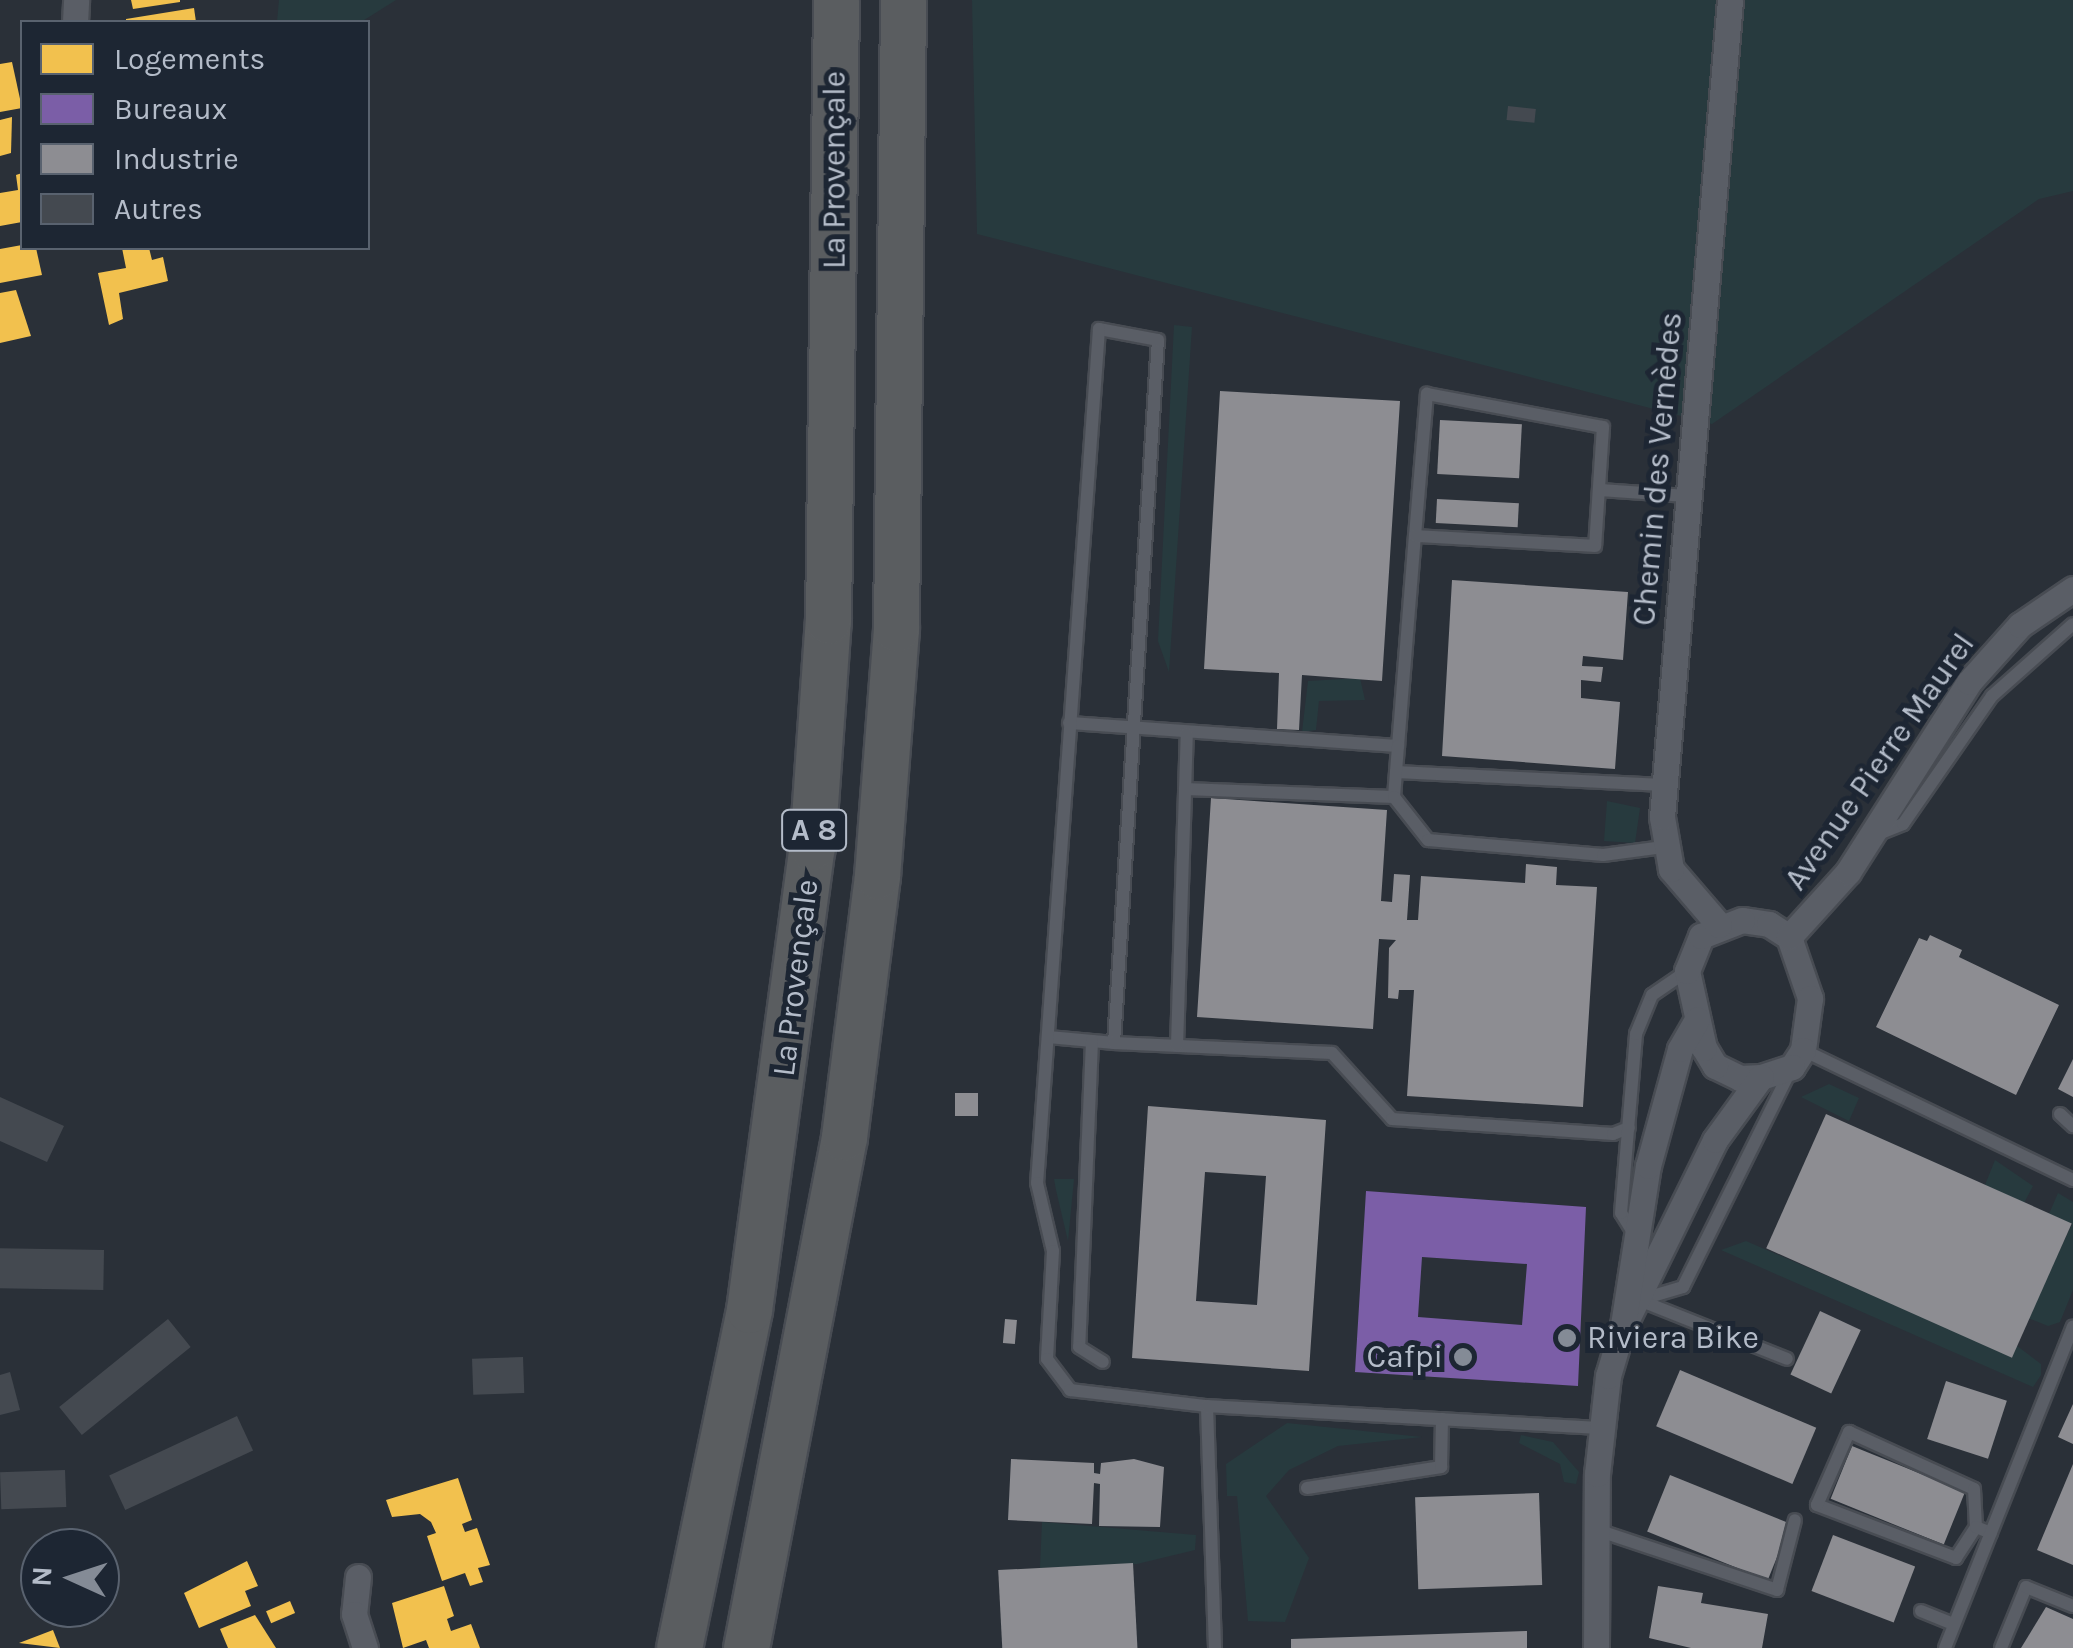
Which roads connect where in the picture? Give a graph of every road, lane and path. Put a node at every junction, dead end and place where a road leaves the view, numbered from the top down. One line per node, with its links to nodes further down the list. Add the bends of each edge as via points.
1 (836, 0): 52 (highway, La Provençale / A 8, via 828,621 812,847 749,1310)
2 (903, 0): 53 (highway, La Provençale / A 8, via 896,629 876,876 844,1137)
3 (1730, 0): 5 (street, Chemin des Vernèdes)
4 (1599, 490): 5 (lane); 6 (lane, via 1595,546); 6 (lane, via 1602,426 1427,394)
5 (1688, 496): 14 (street, Chemin des Vernèdes)
6 (1416, 536): 12 (lane)
7 (2073, 589): 17 (street, Avenue Pierre Maurel, via 2020,625 1969,682)
8 (2073, 624): 17 (lane, via 1992,696 1904,824)
9 (1069, 723): 10 (lane); 10 (lane, via 1099,329 1158,340); 23 (lane)
10 (1134, 728): 11 (lane); 25 (lane)
11 (1188, 733): 12 (lane); 15 (lane)
12 (1398, 746): 13 (lane)
13 (1396, 772): 14 (lane); 16 (lane)
14 (1664, 785): 18 (street, Chemin des Vernèdes)
15 (1186, 788): 16 (lane); 26 (lane)
16 (1394, 798): 18 (lane, via 1428,840 1604,855)
17 (1869, 837): 20 (street, Avenue Pierre Maurel, via 1827,900)
18 (1663, 846): 19 (street, via 1671,868)
19 (1719, 925): 20 (street, via 1756,921); 21 (street, via 1701,936)
20 (1789, 937): 27 (street, via 1810,998)
21 (1687, 972): 22 (street); 31 (lane, via 1665,982 1642,1011)
22 (1697, 1020): 28 (street, via 1715,1066 1740,1078); 33 (street, via 1680,1049)
23 (1050, 1037): 24 (lane); 39 (lane, via 1037,1183 1053,1251 1047,1358 1070,1390)
24 (1092, 1041): 25 (lane); 38 (lane, via 1079,1347)
25 (1114, 1043): 26 (lane)
26 (1177, 1046): 31 (lane, via 1332,1053 1392,1119 1613,1134)
27 (1797, 1058): 28 (street); 32 (lane); 34 (lane, via 1683,1287)
28 (1761, 1077): 34 (street, via 1697,1172)
29 (2060, 1114): 30 (lane)
30 (2073, 1126)
31 (1630, 1128): 33 (lane, via 1620,1212)
32 (2073, 1180)
33 (1633, 1232): 35 (street)
34 (1639, 1300): 35 (street); 37 (lane)
35 (1623, 1325): 41 (street)
36 (2073, 1327): 46 (lane)
37 (1787, 1359)
38 (1103, 1362)
39 (1206, 1406): 40 (lane); 54 (lane)
40 (1442, 1419): 41 (lane); 42 (lane, via 1441,1467)
41 (1602, 1428): 45 (street)
42 (1307, 1488)
43 (1795, 1520): 45 (lane, via 1777,1590)
44 (1976, 1527): 44 (lane, via 1974,1489 1849,1432 1817,1506 1956,1558); 46 (lane)
45 (1596, 1530): 55 (street)
46 (1991, 1533): 50 (lane)
47 (358, 1577): 51 (street, via 354,1614)
48 (2073, 1606): 57 (lane, via 2026,1586)
49 (1920, 1612): 50 (lane)
50 (1954, 1624): 56 (lane)
51 (366, 1648)
52 (679, 1648)
53 (746, 1648)
54 (1215, 1648)
55 (1596, 1648)
56 (1945, 1648)
57 (2001, 1648)

